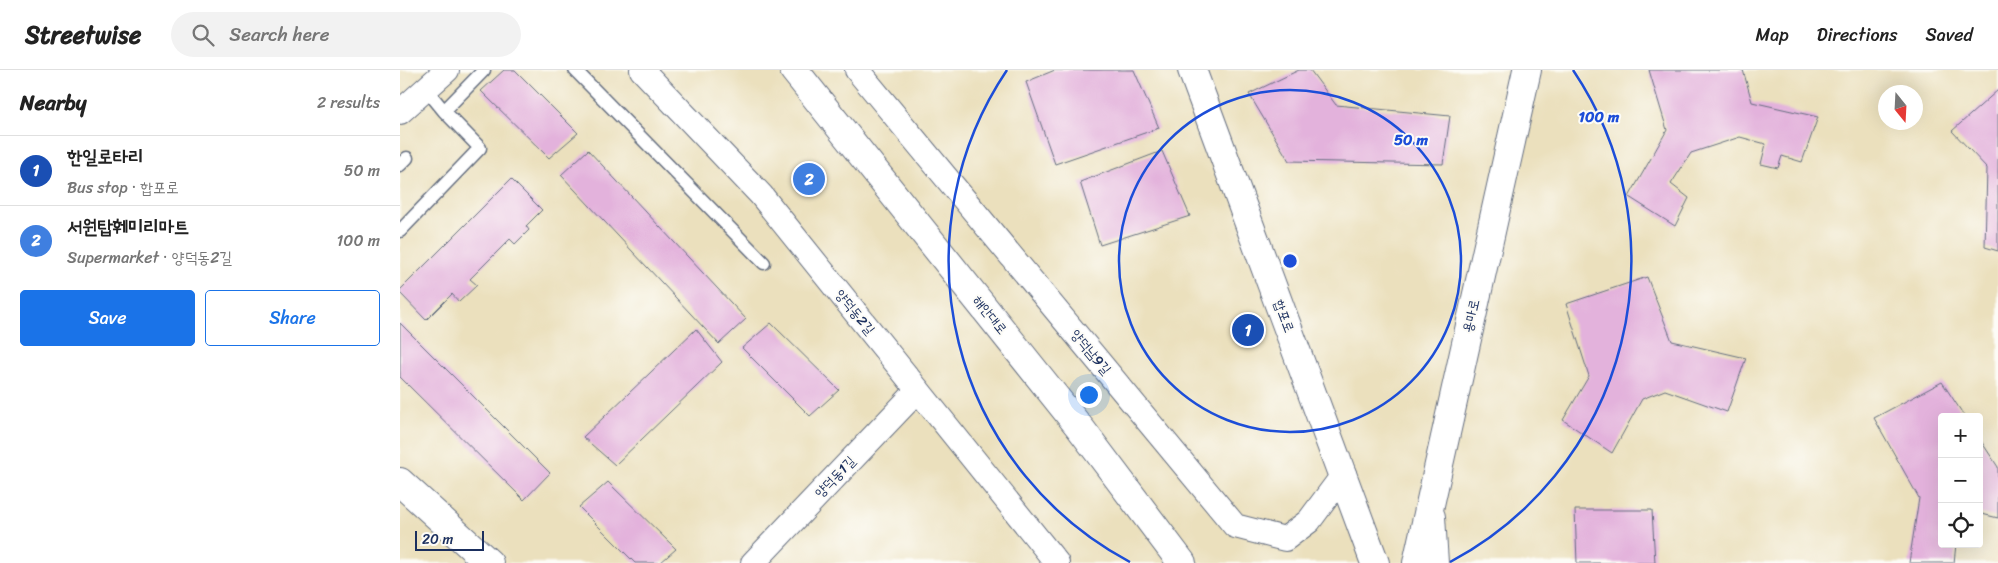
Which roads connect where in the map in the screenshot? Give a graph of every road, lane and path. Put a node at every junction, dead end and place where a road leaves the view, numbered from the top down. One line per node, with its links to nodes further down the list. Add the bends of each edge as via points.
1 (448, 70): 9 (street)
2 (484, 70): 10 (lane)
3 (575, 70): 13 (lane)
4 (642, 70): 14 (street, 양덕동2길, via 761,195)
5 (794, 70): 21 (main road, 해안대로, via 1075,421)
6 (857, 70): 15 (street, 양덕남9길, via 1236,526 1285,539 1309,521)
7 (1192, 70): 15 (main road, 합포로)
8 (1527, 70): 17 (main road, 용마로)
9 (426, 89): 10 (lane); 11 (street)
10 (444, 111): 12 (lane, via 480,148)
11 (400, 112)
12 (400, 231)
13 (764, 263)
14 (918, 390): 19 (street, 양덕동1길); 20 (street, 양덕동2길)
15 (1344, 474): 22 (main road, 합포로)
16 (400, 482): 18 (main road)
17 (1432, 492): 23 (main road, 용마로); 24 (main road)
18 (489, 563)
19 (753, 563)
20 (1057, 563)
21 (1182, 563)
22 (1375, 563)
23 (1417, 563)
24 (1434, 563)

